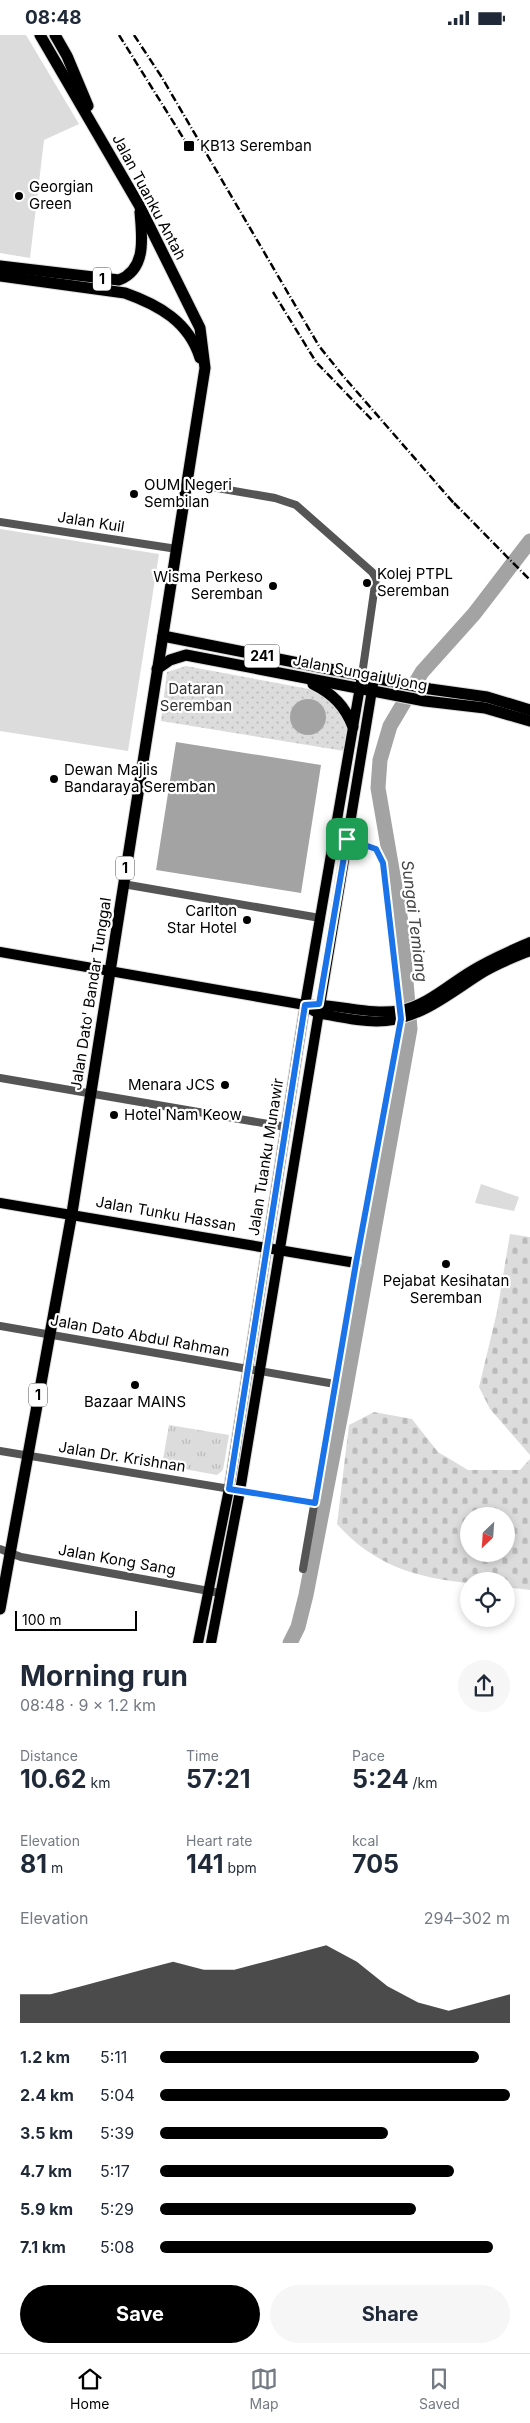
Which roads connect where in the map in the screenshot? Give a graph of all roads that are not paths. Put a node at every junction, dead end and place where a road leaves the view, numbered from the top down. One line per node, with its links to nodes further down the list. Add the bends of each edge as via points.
1 (40, 35): 3 (highway, Jalan Tuanku Antah / 1)
2 (55, 35): 3 (highway)
3 (100, 137): 4 (highway, Jalan Tuanku Antah / 1)
4 (139, 205): 5 (highway, 1, via 141,254 127,277 105,280); 7 (highway, Jalan Tuanku Antah / 1, via 200,329 204,347)
5 (0, 266)
6 (0, 276): 7 (highway, 1, via 125,293 144,300 178,321 188,332 197,347)
7 (204, 382): 8 (highway, Jalan Dato' Bandar Tunggal / 1)
8 (188, 483): 10 (highway, Jalan Dato' Bandar Tunggal / 1); 13 (street, via 275,498 296,505 372,572 376,578)
9 (0, 522): 10 (street, Jalan Kuil)
10 (177, 549): 11 (highway, Jalan Dato' Bandar Tunggal / 1)
11 (163, 636): 12 (highway, Jalan Dato' Bandar Tunggal / 1); 13 (highway, Jalan Sungai Ujong / 241)
12 (157, 669): 14 (highway, Jalan Sungai Ujong / 241, via 186,655); 22 (highway, Jalan Dato' Bandar Tunggal / 1)
13 (362, 675): 15 (highway, Jalan Sungai Ujong / 241); 16 (main road, Jalan Tuanku Munawir)
14 (302, 678): 16 (highway, Jalan Sungai Ujong / 241); 20 (highway, via 333,695 348,713)
15 (374, 678): 17 (main road, Jalan Tuanku Munawir); 18 (highway, Jalan Sungai Ujong / 241, via 487,697)
16 (359, 689): 17 (highway, Jalan Sungai Ujong / 241); 20 (main road, Jalan Tuanku Munawir)
17 (372, 691): 19 (highway, Jalan Sungai Ujong / 241, via 485,708); 21 (main road, Jalan Tuanku Munawir)
18 (530, 710)
19 (530, 721)
20 (353, 727): 23 (main road, Jalan Tuanku Munawir)
21 (347, 839): 28 (main road, Jalan Tuanku Munawir); 29 (street, via 376,849 383,863)
22 (123, 884): 23 (street); 26 (highway, Jalan Dato' Bandar Tunggal / 1)
23 (320, 917): 27 (main road, Jalan Tuanku Munawir)
24 (528, 950): 29 (main road)
25 (0, 952): 26 (main road)
26 (109, 971): 27 (main road); 31 (highway, Jalan Dato' Bandar Tunggal / 1)
27 (305, 1005): 28 (main road); 32 (main road, Jalan Tuanku Munawir)
28 (318, 1009): 29 (main road); 36 (main road, Jalan Tuanku Munawir)
29 (404, 1013): 37 (street)
30 (0, 1078): 31 (street)
31 (90, 1094): 32 (street); 34 (highway, Jalan Dato' Bandar Tunggal / 1)
32 (286, 1127): 35 (main road, Jalan Tuanku Munawir)
33 (0, 1203): 34 (main road, Jalan Tunku Hassan)
34 (72, 1213): 35 (main road, Jalan Tunku Hassan); 39 (highway, Jalan Dato' Bandar Tunggal / 1)
35 (267, 1247): 36 (main road, Jalan Tunku Hassan); 40 (main road, Jalan Tuanku Munawir)
36 (279, 1249): 37 (main road, Jalan Tunku Hassan); 41 (main road, Jalan Tuanku Munawir)
37 (356, 1263): 42 (street)
38 (0, 1326): 39 (street, Jalan Dato Abdul Rahman)
39 (49, 1334): 40 (street, Jalan Dato Abdul Rahman); 44 (highway, Jalan Dato' Bandar Tunggal / 1)
40 (248, 1369): 41 (street, Jalan Dato Abdul Rahman); 45 (main road, Jalan Tuanku Munawir)
41 (259, 1371): 42 (street, Jalan Dato Abdul Rahman); 46 (main road, Jalan Tuanku Munawir)
42 (335, 1384): 47 (street)
43 (0, 1451): 44 (street, Jalan Dr. Krishnan)
44 (27, 1456): 45 (street, Jalan Dr. Krishnan); 48 (highway, Jalan Dato' Bandar Tunggal / 1)
45 (229, 1489): 46 (street, Jalan Dr. Krishnan); 50 (main road, Jalan Tuanku Munawir)
46 (240, 1491): 47 (street, Jalan Dr. Krishnan); 51 (main road, Jalan Tuanku Munawir)
47 (315, 1503): 49 (street)
48 (5, 1551): 50 (street, Jalan Kong Sang, via 21,1557); 52 (highway, Jalan Dato' Bandar Tunggal / 1)
49 (304, 1569)
50 (209, 1590): 51 (street, Jalan Kong Sang); 53 (main road, Jalan Tuanku Munawir)
51 (220, 1593): 54 (main road, Jalan Tuanku Munawir)
52 (0, 1609)
53 (198, 1643)
54 (211, 1643)

